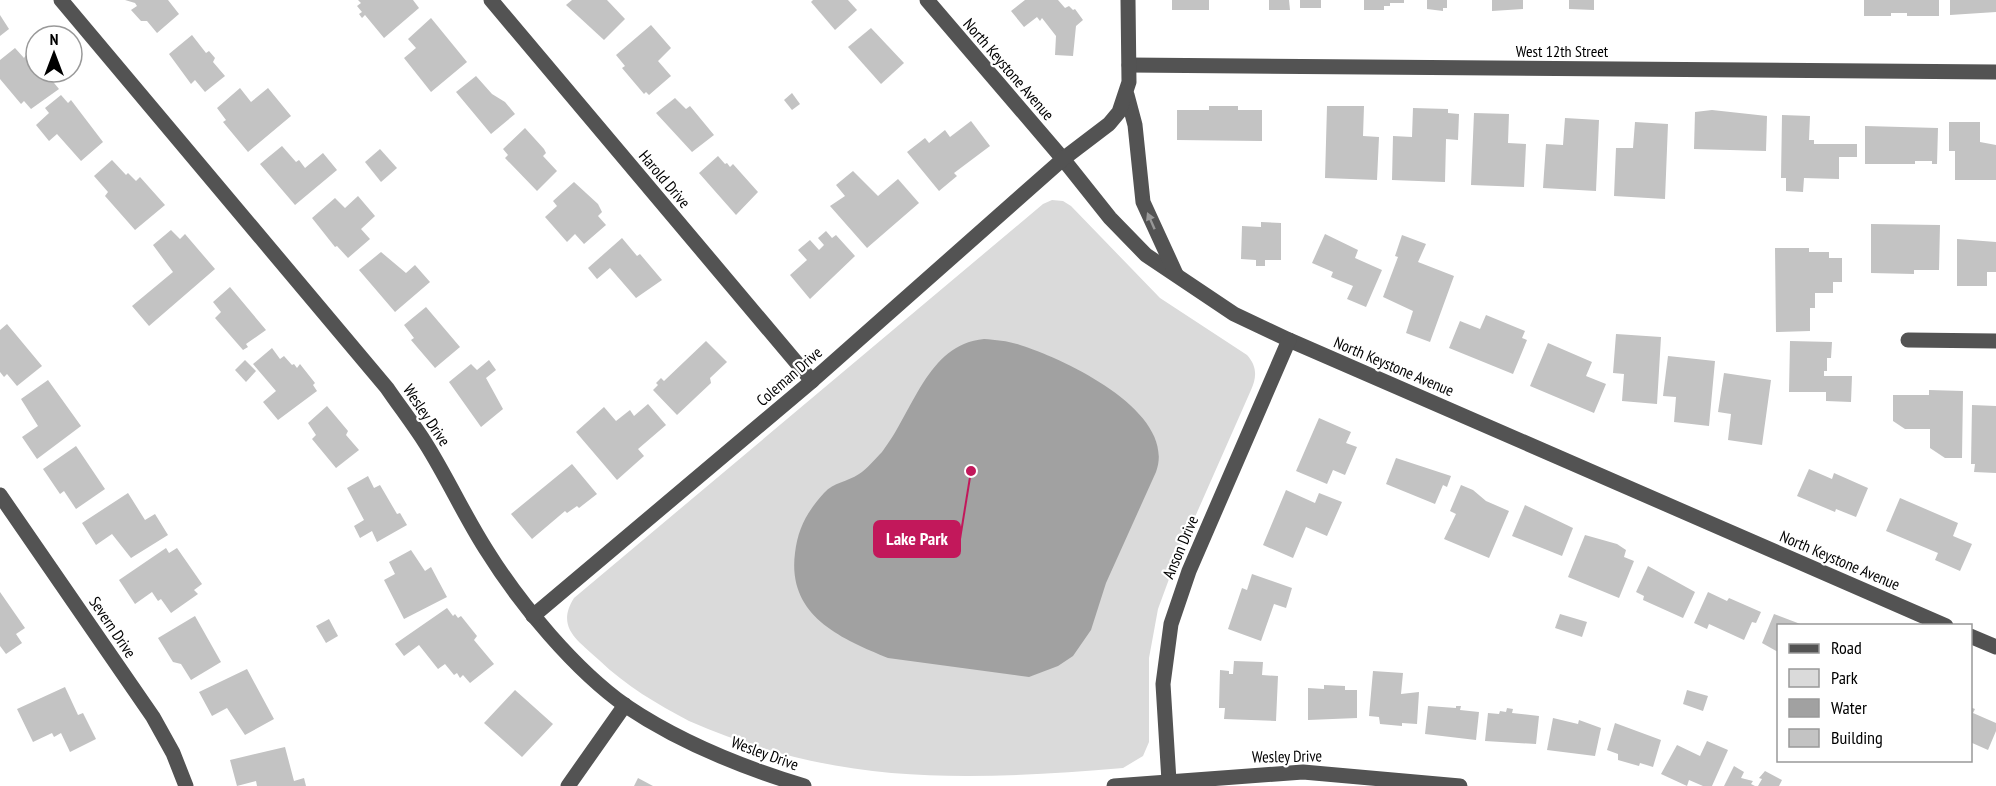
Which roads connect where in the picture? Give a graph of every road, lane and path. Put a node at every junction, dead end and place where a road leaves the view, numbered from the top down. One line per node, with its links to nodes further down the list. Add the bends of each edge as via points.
1 (61, 0): 15 (street, Wesley Drive, via 387,388 426,444 486,550)
2 (490, 0): 13 (street, Harold Drive)
3 (927, 0): 8 (street, North Keystone Avenue)
4 (1128, 0): 5 (street)
5 (1128, 65): 6 (street, West 12th Street); 7 (street)
6 (1996, 72)
7 (1127, 95): 8 (street, Coleman Drive, via 1109,124); 9 (street, one-way to 7, via 1143,202 1135,125)
8 (1064, 159): 9 (street, North Keystone Avenue, via 1110,218 1146,255); 13 (street, Coleman Drive)
9 (1176, 274): 10 (street, North Keystone Avenue, via 1234,314)
10 (1289, 340): 16 (street, North Keystone Avenue); 20 (street, Anson Drive, via 1189,571 1171,624 1163,684)
11 (1908, 340): 12 (street)
12 (1996, 341)
13 (812, 381): 15 (street, Coleman Drive)
14 (0, 495): 21 (street, Severn Drive, via 153,717)
15 (533, 616): 19 (street, Wesley Drive)
16 (1942, 624)
17 (1972, 636): 18 (street)
18 (1996, 647)
19 (625, 705): 22 (street); 23 (street, Wesley Drive, via 704,750)
20 (1169, 781): 24 (street, Wesley Drive); 25 (street, Wesley Drive, via 1304,772)
21 (186, 786)
22 (568, 786)
23 (804, 786)
24 (1114, 786)
25 (1460, 786)

